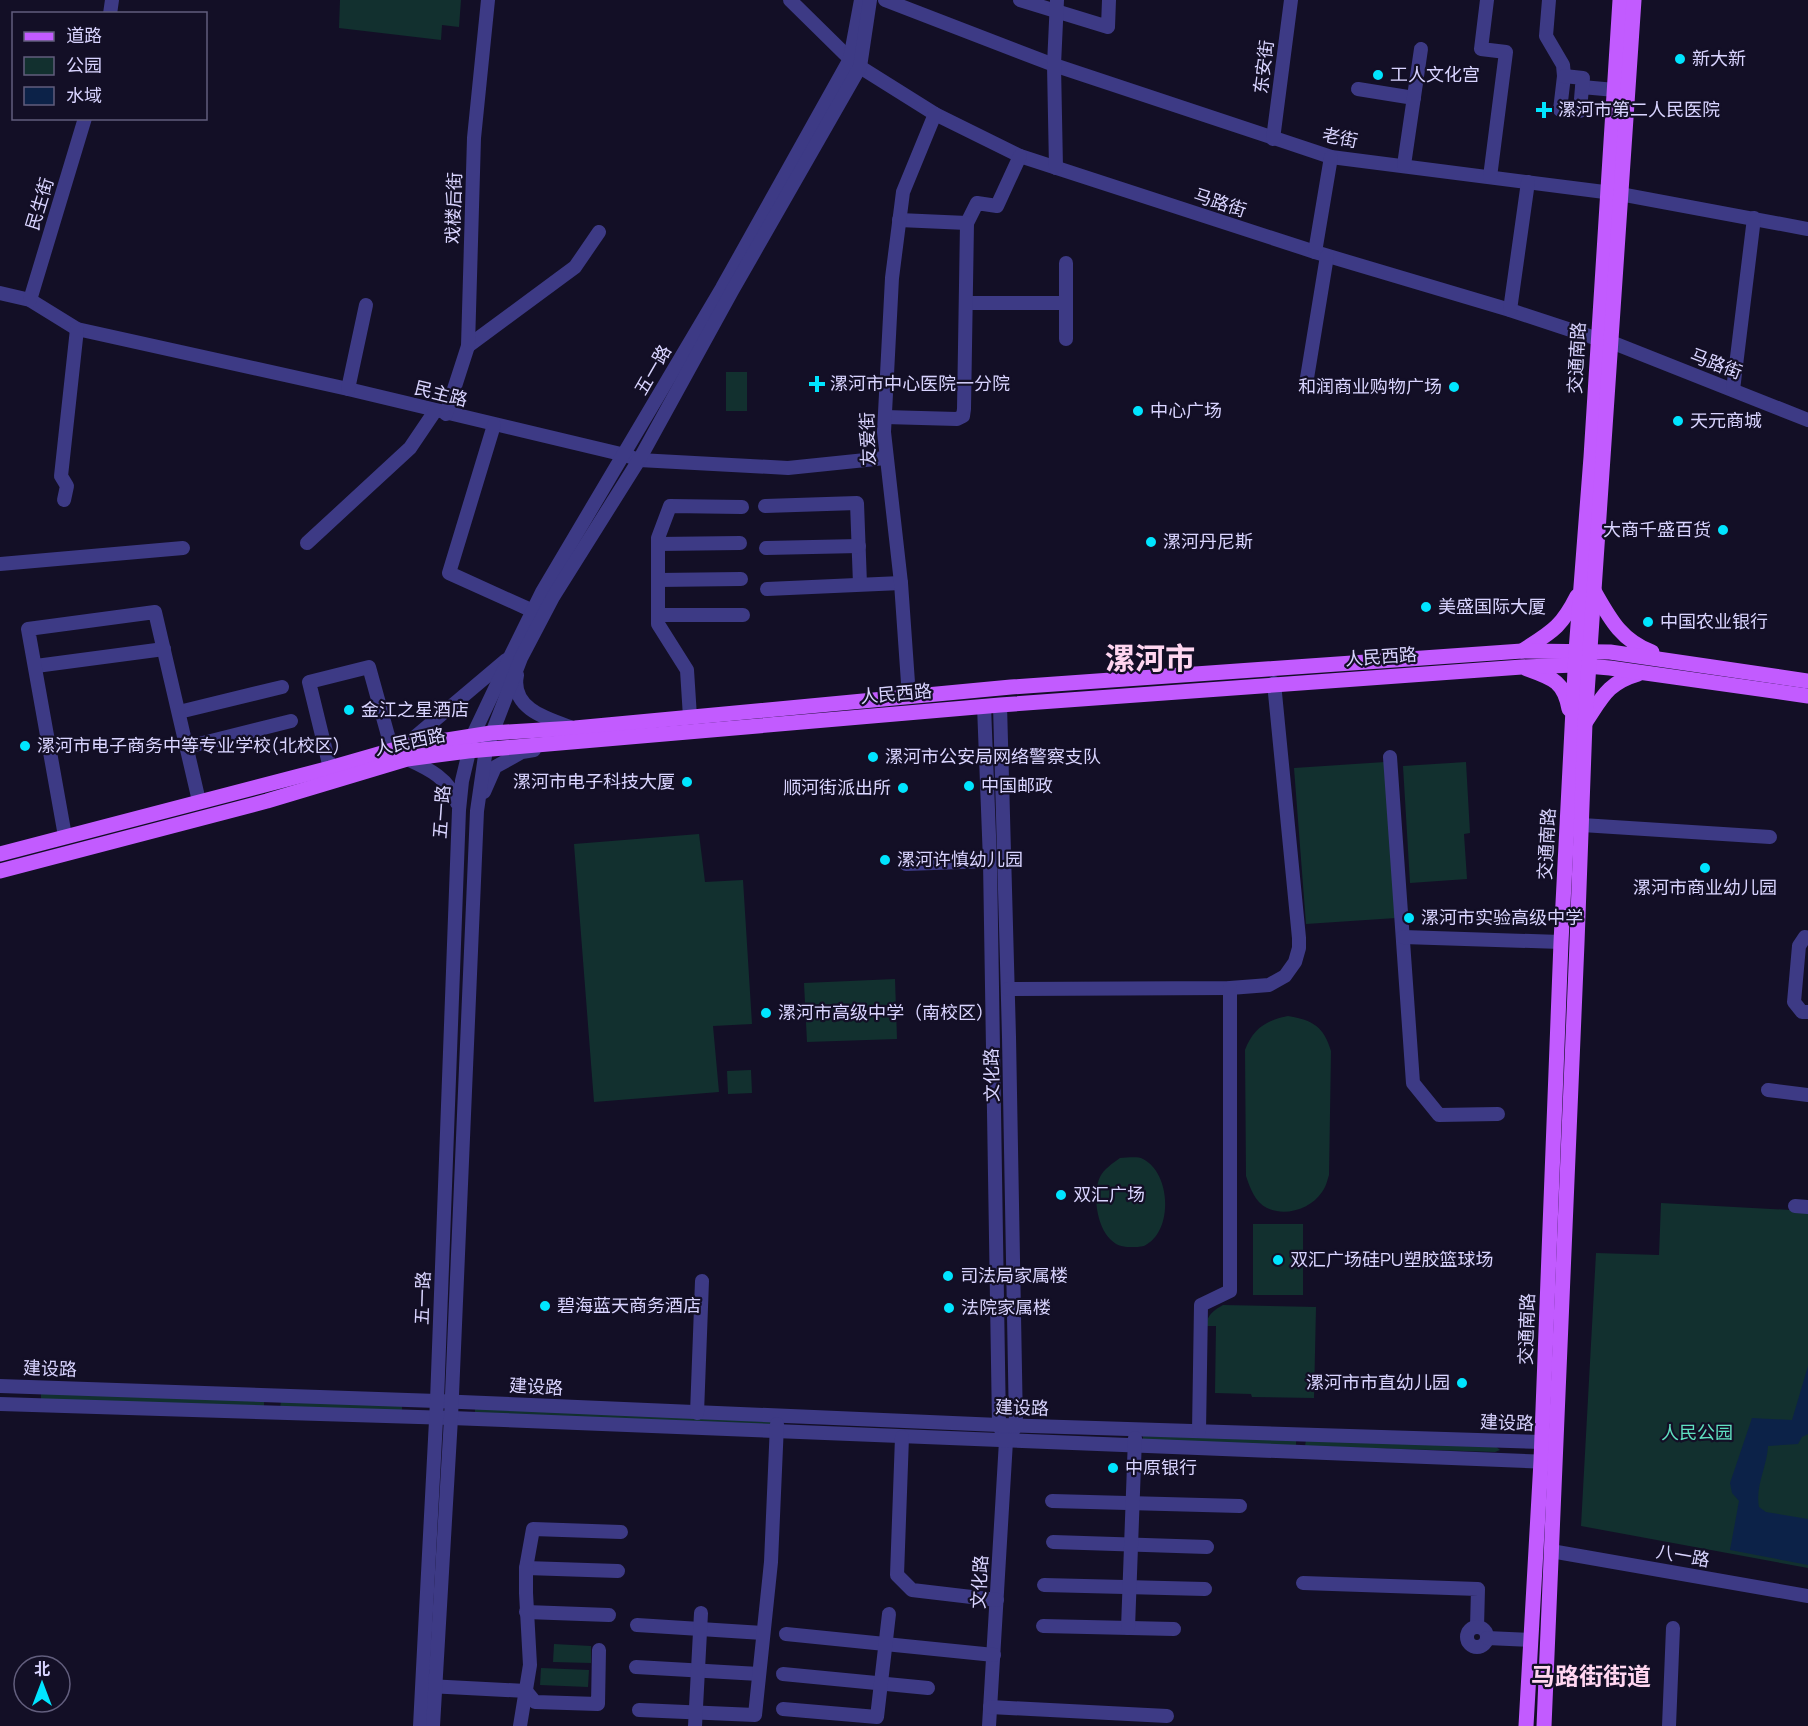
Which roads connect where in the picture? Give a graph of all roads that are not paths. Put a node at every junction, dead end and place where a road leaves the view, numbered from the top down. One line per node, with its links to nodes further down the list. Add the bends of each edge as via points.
1 (488, 0): 48 (street, 戏楼后街, via 474,138)
2 (790, 0): 15 (street, 马路街)
3 (861, 0): 15 (street, 五一路)
4 (870, 0): 15 (street, 五一路)
5 (885, 0): 16 (street, 老街)
6 (1020, 0): 13 (street)
7 (1109, 0): 13 (street, via 1108,27)
8 (1291, 0): 24 (street, 东安街)
9 (1487, 0): 29 (street, via 1481,49 1506,52)
10 (1549, 0): 17 (street, via 1546,36 1563,65)
11 (1620, 0): 20 (main road, 交通南路)
12 (1634, 0): 31 (main road, 交通南路)
13 (1057, 6): 16 (street)
14 (1421, 49): 21 (street)
15 (855, 63): 22 (street, 马路街); 56 (street, 五一路); 58 (street, 五一路)
16 (1054, 65): 24 (street, 老街); 28 (street)
17 (1564, 76): 18 (street, via 1583,78); 18 (street, via 1560,110 1580,111)
18 (1582, 87): 20 (street)
19 (1358, 89): 21 (street)
20 (1615, 90): 31 (main road, 交通南路)
21 (1414, 98): 27 (street)
22 (935, 114): 25 (street, 马路街); 33 (street, 友爱街, via 903,192)
23 (84, 120): 40 (street, 民生街)
24 (1273, 139): 26 (street, 老街)
25 (1020, 156): 28 (street, 马路街); 34 (street, via 997,206 977,203)
26 (1331, 157): 27 (street, 老街); 37 (street)
27 (1404, 165): 29 (street, 老街)
28 (1056, 168): 37 (street, 马路街)
29 (1490, 177): 30 (street, 老街)
30 (1528, 182): 31 (street, 老街); 44 (street)
31 (1614, 193): 32 (street, 老街); 47 (main road, 交通南路)
32 (1754, 218): 35 (street, 老街); 51 (street)
33 (899, 220): 34 (street); 53 (street, 友爱街)
34 (967, 223): 41 (street)
35 (1808, 229)
36 (599, 232): 48 (street, via 575,267)
37 (1321, 254): 44 (street, 马路街); 49 (street)
38 (1066, 262): 42 (street)
39 (0, 293): 40 (street, 民主路)
40 (30, 300): 45 (street, 民主路)
41 (966, 303): 42 (street); 53 (street, via 963,416)
42 (1066, 303): 46 (street)
43 (366, 305): 50 (street)
44 (1510, 310): 47 (street, 马路街)
45 (76, 329): 50 (street, 民主路); 59 (street, via 61,476 67,486)
46 (1066, 339)
47 (1604, 340): 51 (street, 马路街); 73 (main road, 交通南路)
48 (468, 346): 52 (street, 戏楼后街)
49 (1307, 378)
50 (348, 389): 52 (street, 民主路)
51 (1732, 390): 54 (street, 马路街)
52 (440, 412): 55 (street, 民主路); 62 (street, 戏楼后街, via 410,448)
53 (885, 417): 57 (street, 友爱街)
54 (1808, 420)
55 (494, 425): 56 (street, 民主路); 75 (street, via 450,573)
56 (625, 455): 58 (street, 民主路); 75 (street, 五一路)
57 (885, 458): 58 (street, 民主路, via 788,468); 71 (street, 友爱街)
58 (639, 460): 80 (street, 五一路)
59 (64, 500)
60 (765, 506): 65 (street, via 857,503)
61 (742, 507): 64 (street, via 670,506)
62 (307, 543)
63 (740, 543): 64 (street)
64 (658, 544): 70 (street)
65 (859, 546): 67 (street); 72 (street)
66 (183, 548): 68 (street)
67 (766, 548)
68 (0, 564)
69 (741, 579): 70 (street)
70 (658, 580): 76 (street)
71 (901, 583): 72 (street); 90 (street, 友爱街)
72 (860, 584): 74 (street)
73 (1587, 588): 79 (main road, via 1560,624); 81 (main road, 交通南路); 82 (main road, via 1615,626 1636,646)
74 (767, 589)
75 (533, 611): 80 (street, 五一路)
76 (658, 615): 77 (street); 93 (street, via 658,624 687,670)
77 (743, 615)
78 (164, 650): 83 (street); 83 (street, via 155,612 28,629); 92 (street)
79 (1522, 651): 81 (main road, 人民西路); 90 (main road, 人民西路)
80 (515, 658): 96 (street, via 518,692 532,712); 97 (street, 五一路); 98 (street, 五一路); 103 (street)
81 (1582, 658): 82 (main road, 人民西路); 84 (main road, 人民西路); 85 (main road, 人民西路); 95 (main road, 交通南路)
82 (1680, 663): 86 (main road, 人民西路)
83 (36, 666): 110 (street)
84 (1522, 667): 87 (main road, 人民西路); 95 (main road, via 1562,686)
85 (1642, 673): 89 (main road, 人民西路); 95 (main road, via 1610,687)
86 (1808, 681)
87 (1275, 683): 91 (main road, 人民西路); 119 (street, via 1299,948 1285,976 1269,985)
88 (282, 687): 92 (street)
89 (1808, 696)
90 (909, 697): 93 (main road, 人民西路)
91 (990, 711): 99 (main road, 人民西路); 113 (street, 文化路); 120 (street, 文化路, via 1000,721)
92 (179, 712): 100 (street)
93 (690, 717): 96 (main road, 人民西路)
94 (291, 721): 100 (street)
95 (1578, 723): 109 (main road, 交通南路); 118 (main road, 交通南路)
96 (575, 728): 97 (main road, 人民西路)
97 (491, 733): 98 (main road, 人民西路); 101 (street, 五一路)
98 (473, 735): 102 (street, 五一路); 103 (main road, 人民西路)
99 (562, 744): 101 (main road, 人民西路); 108 (street, via 522,752 495,767)
100 (187, 747): 106 (street)
101 (486, 749): 102 (main road, 人民西路); 108 (street, 五一路)
102 (468, 751): 103 (main road, 人民西路); 107 (street, 五一路)
103 (401, 752): 105 (main road, 人民西路); 105 (street, via 369,667 309,682); 107 (street, via 438,775 454,791); 115 (main road, 人民西路, via 267,801)
104 (1390, 757): 116 (street)
105 (330, 768): 106 (main road, 人民西路)
106 (199, 801): 110 (main road, 人民西路)
107 (459, 810): 129 (street, 五一路)
108 (477, 811): 130 (street, 五一路)
109 (1581, 825): 111 (street); 149 (main road, 交通南路)
110 (65, 836): 112 (main road, 人民西路)
111 (1770, 837)
112 (0, 854)
113 (990, 861): 114 (street); 138 (street, 文化路)
114 (906, 864)
115 (0, 871)
116 (1403, 937): 118 (street); 124 (street, via 1413,1083 1439,1115)
117 (1808, 938): 121 (street, via 1799,946 1794,1002 1802,1012)
118 (1561, 942): 146 (main road, 交通南路)
119 (1230, 988): 120 (street); 141 (street, via 1230,1291 1201,1305)
120 (1008, 989): 139 (street, 文化路)
121 (1808, 1012)
122 (1768, 1090): 123 (street)
123 (1808, 1095)
124 (1498, 1114)
125 (702, 1281): 134 (street)
126 (0, 1386): 127 (street, 建设路)
127 (35, 1387): 128 (street, 建设路); 132 (street)
128 (272, 1395): 129 (street, 建设路); 133 (street)
129 (437, 1401): 130 (street, 建设路); 136 (street, 五一路)
130 (452, 1401): 134 (street, 建设路); 137 (street, 五一路)
131 (0, 1404): 132 (street, 建设路)
132 (35, 1405): 133 (street, 建设路)
133 (272, 1412): 136 (street, 建设路)
134 (697, 1413): 135 (street, 建设路)
135 (778, 1416): 138 (street, 建设路); 142 (street)
136 (436, 1418): 137 (street, 建设路); 188 (street, 五一路)
137 (451, 1418): 142 (street, 建设路); 188 (street, 五一路)
138 (999, 1425): 139 (street, 建设路); 145 (street, 文化路)
139 (1016, 1426): 140 (street, 建设路); 145 (street)
140 (1135, 1430): 141 (street, 建设路); 147 (street)
141 (1200, 1431): 143 (street, 建设路)
142 (777, 1432): 144 (street, 建设路); 176 (street, via 771,1562)
143 (1301, 1434): 146 (street, 建设路); 148 (street)
144 (902, 1437): 145 (street, 建设路); 165 (street, via 897,1575 912,1590)
145 (1006, 1441): 147 (street, 建设路); 165 (street, 文化路)
146 (1542, 1442): 149 (main road, 交通南路)
147 (1135, 1446): 148 (street, 建设路); 151 (street)
148 (1300, 1453): 149 (street, 建设路)
149 (1548, 1462): 157 (main road, 交通南路); 178 (main road, 交通南路)
150 (1052, 1501): 151 (street)
151 (1133, 1503): 152 (street); 155 (street)
152 (1240, 1506)
153 (621, 1532): 158 (street, via 533,1529)
154 (1053, 1542): 155 (street)
155 (1131, 1544): 156 (street); 162 (street)
156 (1207, 1547)
157 (1551, 1551): 164 (street, 八一路); 179 (main road, 交通南路)
158 (526, 1568): 159 (street); 166 (street)
159 (618, 1571)
160 (1303, 1583): 178 (street, via 1478,1588 1477,1628 1487,1638)
161 (1044, 1585): 162 (street)
162 (1130, 1587): 163 (street); 173 (street)
163 (1205, 1589)
164 (1808, 1596)
165 (997, 1600): 182 (street, 文化路)
166 (526, 1612): 169 (street); 190 (street, via 530,1665)
167 (700, 1613): 172 (street)
168 (889, 1614): 180 (street)
169 (609, 1615)
170 (637, 1625): 172 (street)
171 (1043, 1626): 173 (street)
172 (700, 1628): 176 (street); 184 (street)
173 (1128, 1628): 175 (street)
174 (1674, 1628): 202 (street)
175 (1174, 1629)
176 (763, 1633): 185 (street)
177 (786, 1634): 180 (street)
178 (1531, 1640): 179 (main road); 200 (main road, 交通南路)
179 (1548, 1640): 201 (main road, 交通南路)
180 (886, 1643): 182 (street); 187 (street)
181 (600, 1650): 190 (street, via 598,1704 535,1701)
182 (993, 1654): 191 (street, 文化路)
183 (636, 1666): 184 (street)
184 (698, 1671): 185 (street); 195 (street)
185 (759, 1674): 195 (street, via 755,1715)
186 (783, 1674): 187 (street)
187 (882, 1683): 189 (street); 192 (street, via 877,1717)
188 (428, 1686): 190 (street); 196 (street, 五一路); 197 (street, 五一路)
189 (928, 1688)
190 (526, 1691): 198 (street)
191 (990, 1707): 194 (street); 199 (street, 文化路)
192 (783, 1709)
193 (639, 1710): 195 (street)
194 (1167, 1716)
195 (695, 1719)
196 (420, 1726)
197 (433, 1726)
198 (520, 1726)
199 (989, 1726)
200 (1526, 1726)
201 (1544, 1726)
202 (1669, 1726)

